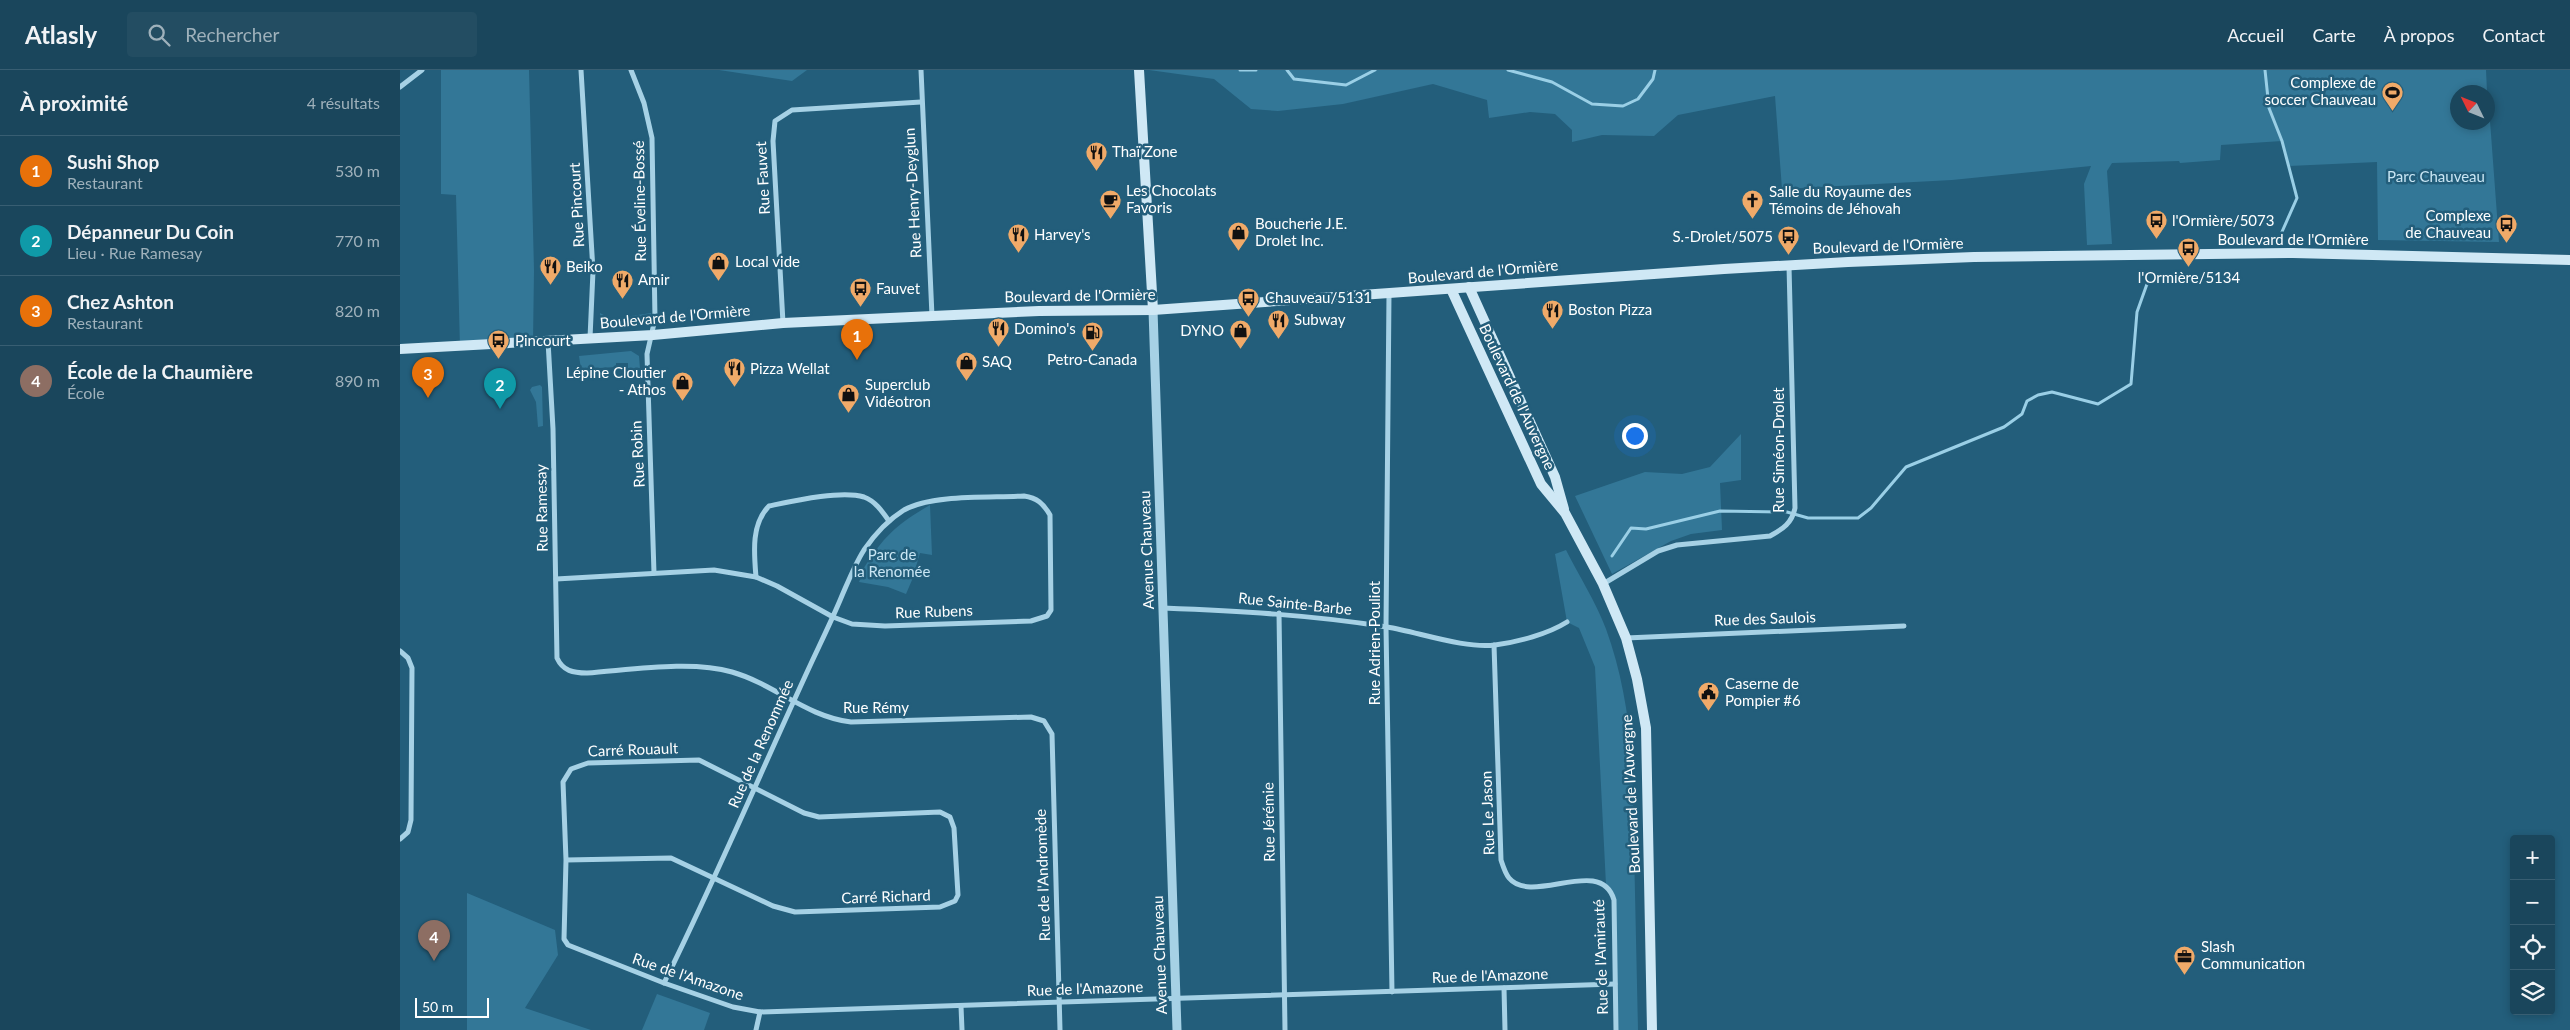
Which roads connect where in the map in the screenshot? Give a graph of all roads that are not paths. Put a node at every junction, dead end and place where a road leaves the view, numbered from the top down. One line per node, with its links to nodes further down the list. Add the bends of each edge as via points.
1 (410, 70): 7 (street)
2 (422, 70): 7 (street)
3 (581, 70): 19 (street, Rue Pincourt, via 593,271)
4 (631, 70): 18 (street, Rue Éveline-Bossé, via 644,103 652,138 656,319)
5 (921, 70): 9 (street, Rue Henry-Deyglun)
6 (1139, 70): 15 (main road, Avenue Chauveau)
7 (415, 76): 8 (street)
8 (400, 87)
9 (921, 102): 16 (street, Rue Henry-Deyglun); 17 (street, Rue Fauvet, via 792,110 775,121 773,141)
10 (2570, 260): 11 (main road, Boulevard de l'Ormière, via 2293,253 1974,258)
11 (1788, 265): 12 (main road, Boulevard de l'Ormière); 27 (street, Rue Siméon-Drolet, via 1793,519 1770,536 1677,544 1658,551)
12 (1469, 287): 13 (main road, Boulevard de l'Ormière); 22 (main road, Boulevard de l'Auvergne, via 1556,477)
13 (1451, 289): 14 (main road, Boulevard de l'Ormière); 22 (main road, Boulevard de l'Auvergne, via 1540,484)
14 (1389, 294): 15 (main road, Boulevard de l'Ormière); 33 (street, Rue Adrien-Pouliot)
15 (1153, 310): 16 (main road, Boulevard de l'Ormière); 28 (street, Avenue Chauveau)
16 (932, 316): 17 (main road, Boulevard de l'Ormière)
17 (784, 323): 18 (main road, Boulevard de l'Ormière)
18 (653, 335): 19 (main road, Boulevard de l'Ormière); 24 (street, Rue Robin, via 647,363)
19 (590, 339): 20 (main road, Boulevard de l'Ormière)
20 (548, 342): 21 (main road, Boulevard de l'Ormière); 26 (street, Rue Ramesay)
21 (400, 349)
22 (1565, 512): 27 (main road, Boulevard de l'Auvergne)
23 (889, 521): 25 (street, via 862,496 769,506 758,522 754,551); 30 (street, Rue de la Renommée, via 863,552); 30 (street, Rue Rubens, via 906,509 942,500 1035,498 1050,515 1051,610 1047,616 1031,621 885,626 852,624)
24 (654, 573): 25 (street, Rue Rubens, via 714,570); 26 (street, Rue Rubens)
25 (756, 577): 30 (street, Rue Rubens)
26 (556, 579): 37 (street, Rue Ramesay, via 558,658 561,666)
27 (1602, 584): 34 (main road, Boulevard de l'Auvergne)
28 (1163, 608): 29 (street, Rue Sainte-Barbe); 51 (street, Avenue Chauveau)
29 (1279, 613): 33 (street, Rue Sainte-Barbe); 50 (street, Rue Jérémie)
30 (833, 617): 38 (street, Rue de la Renommée)
31 (1567, 622): 35 (street, Rue Sainte-Barbe, via 1532,636)
32 (1904, 626): 34 (street, Rue des Saulois)
33 (1386, 627): 35 (street, Rue Sainte-Barbe, via 1459,642); 49 (street, Rue Adrien-Pouliot)
34 (1626, 638): 62 (main road, Boulevard de l'Auvergne, via 1646,728)
35 (1494, 645): 44 (street, Rue Le Jason, via 1501,860 1504,868 1516,884 1527,886 1590,881)
36 (400, 650): 41 (street, via 412,668 411,820 408,832)
37 (568, 670): 38 (street, Rue Rémy, via 586,673 704,666 732,672)
38 (794, 702): 39 (street, Rue Rémy, via 834,720 852,722 1032,717); 40 (street, Rue de la Renommée)
39 (1044, 722): 52 (street, Rue de l'Andromède, via 1052,734)
40 (754, 788): 42 (street, Carré Rouault, via 699,760 578,765 571,769 564,782); 43 (street, Rue de la Renommée); 43 (street, Carré Richard, via 819,817 946,814 954,828 958,895 955,901 940,907 795,912 773,906)
41 (400, 838)
42 (566, 860): 43 (street, via 671,858); 45 (street, Carré Rouault, via 564,939)
43 (714, 878): 46 (street, Rue de la Renommée)
44 (1606, 886): 47 (street, Rue de l'Amirauté, via 1614,900)
45 (568, 945): 46 (street, Rue de l'Amazone)
46 (664, 983): 54 (street, Rue de l'Amazone, via 733,1007)
47 (1615, 984): 48 (street, Rue de l'Amazone); 61 (street, Rue de l'Amirauté)
48 (1504, 988): 49 (street, Rue de l'Amazone); 60 (street)
49 (1392, 992): 50 (street, Rue de l'Amazone)
50 (1284, 995): 51 (street, Rue de l'Amazone); 59 (street, Rue Jérémie)
51 (1176, 999): 52 (street, Rue de l'Amazone); 58 (street, Avenue Chauveau)
52 (1059, 1002): 53 (street, Rue de l'Amazone); 57 (street, Rue de l'Andromède)
53 (962, 1006): 54 (street, Rue de l'Amazone); 56 (street)
54 (760, 1012): 55 (street)
55 (756, 1030)
56 (962, 1030)
57 (1060, 1030)
58 (1177, 1030)
59 (1284, 1030)
60 (1505, 1030)
61 (1616, 1030)
62 (1652, 1030)

